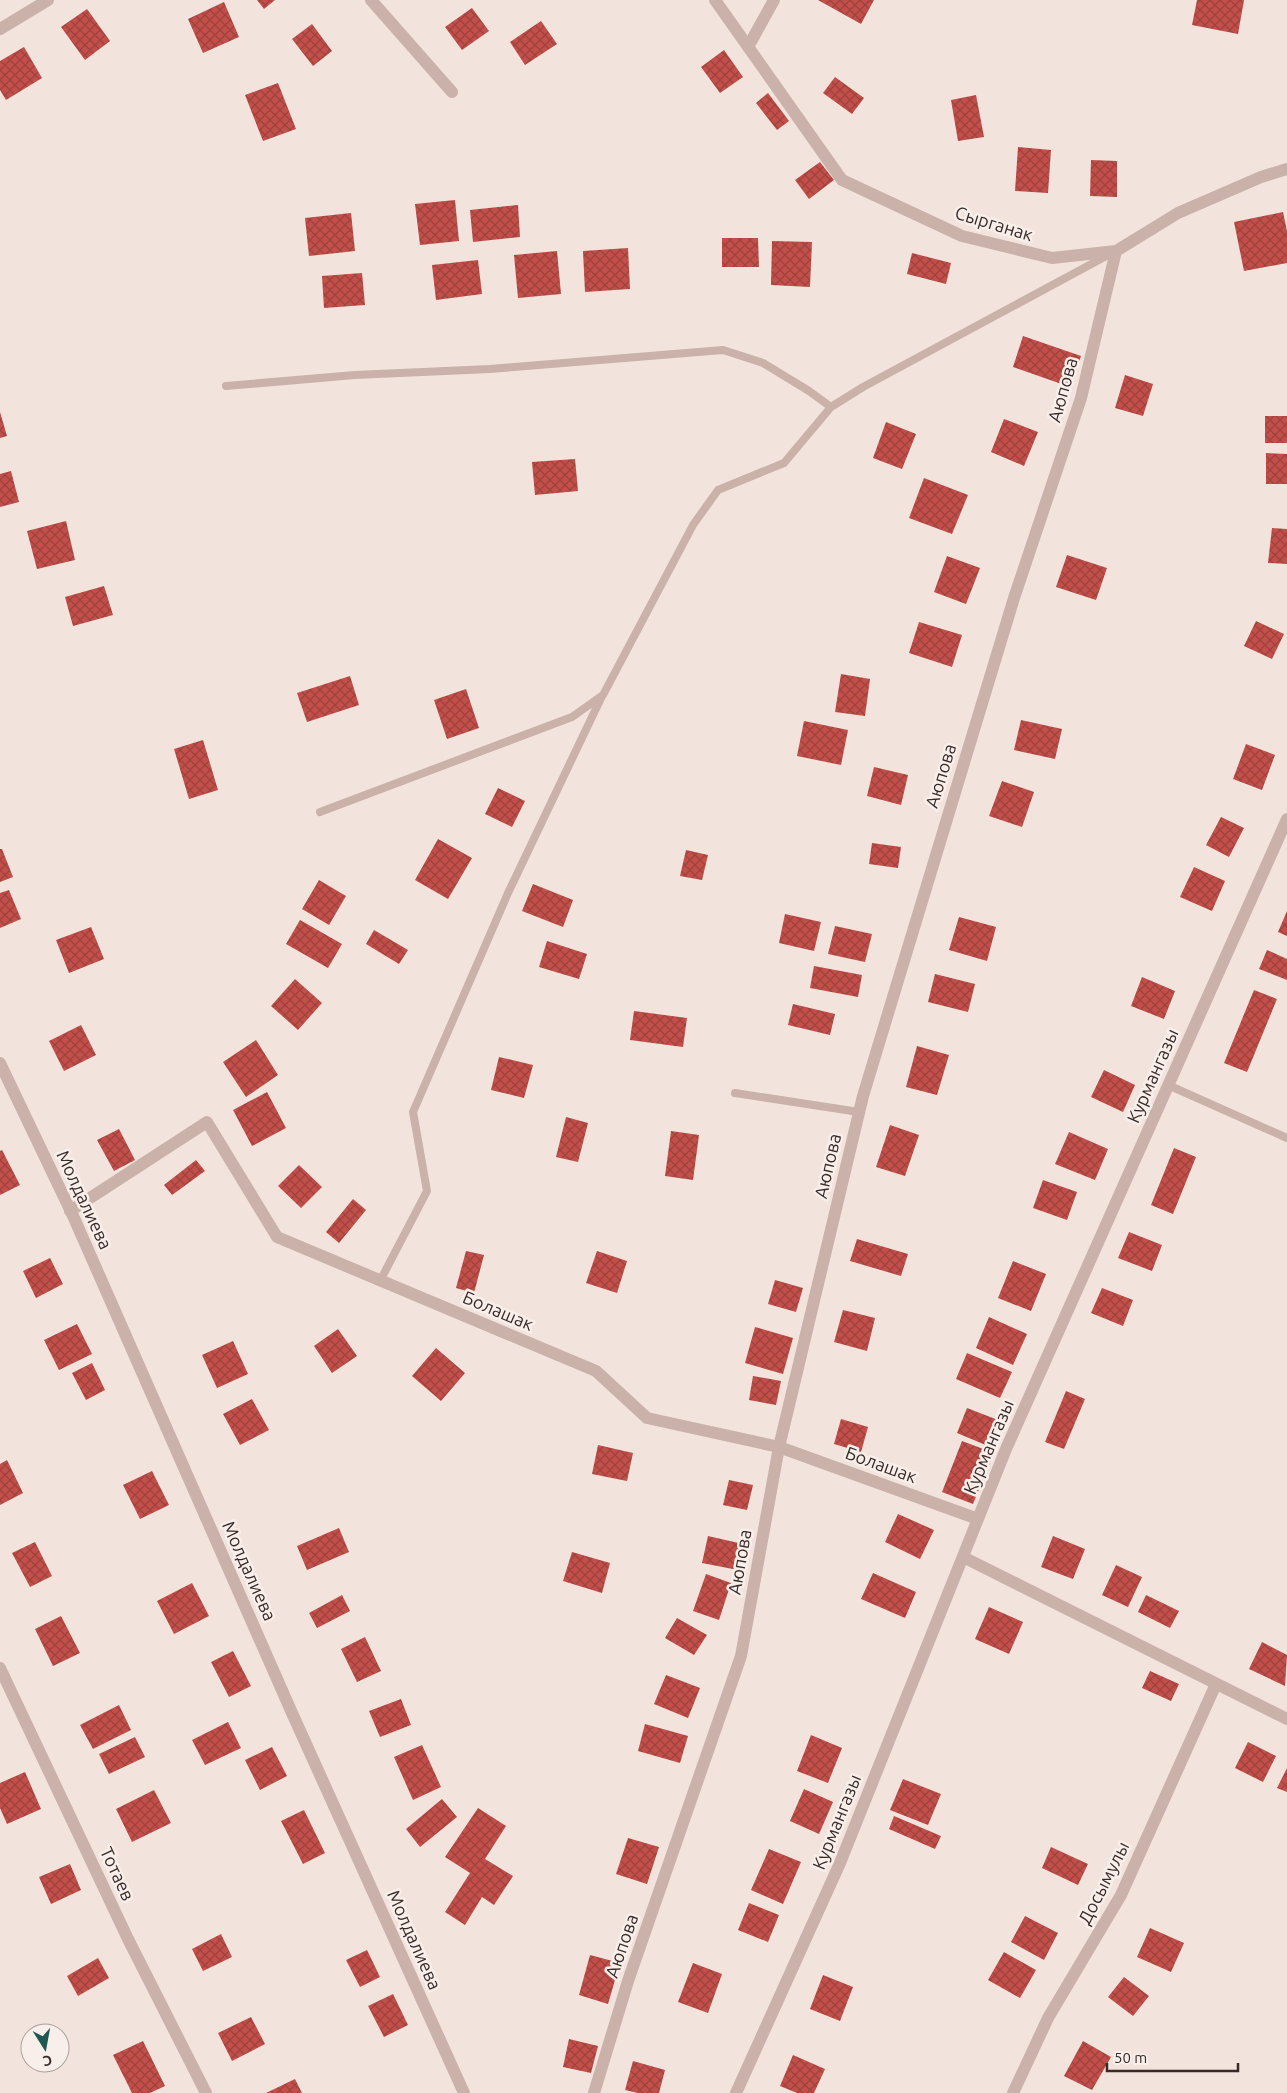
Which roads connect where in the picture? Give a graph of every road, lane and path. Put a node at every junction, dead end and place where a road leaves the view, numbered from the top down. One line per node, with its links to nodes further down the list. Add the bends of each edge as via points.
1 (48, 0): 5 (street)
2 (371, 0): 7 (street)
3 (715, 0): 6 (street, Сырганак)
4 (774, 0): 6 (street)
5 (0, 29)
6 (748, 47): 9 (street, Сырганак, via 842,180 962,236 1052,258)
7 (452, 92)
8 (1287, 169): 9 (street, Сырганак, via 1178,213)
9 (1116, 251): 11 (lane); 18 (street, Аюпова, via 1081,398 1014,598)
10 (226, 386): 11 (lane, via 355,374 490,369 723,350 763,364)
11 (831, 407): 12 (lane, via 784,463 718,490 693,525)
12 (603, 695): 13 (lane, via 572,717); 21 (lane, via 508,893 413,1112 427,1192)
13 (320, 812)
14 (1287, 819): 16 (street, Курмангазы)
15 (0, 1063): 20 (street, Молдалиева)
16 (1168, 1085): 19 (lane); 23 (street, Курмангазы, via 1006,1448)
17 (735, 1093): 18 (lane)
18 (859, 1112): 22 (street, Аюпова)
19 (1287, 1138)
20 (70, 1211): 21 (street, Болашак, via 207,1122 277,1237); 29 (street, Молдалиева)
21 (380, 1281): 22 (street, Болашак, via 596,1371 647,1418)
22 (779, 1447): 23 (street, Болашак); 30 (street, Аюпова, via 741,1656 628,1981)
23 (978, 1519): 24 (street, Курмангазы)
24 (963, 1557): 26 (street); 31 (street, Курмангазы, via 840,1863)
25 (0, 1668): 28 (street, Тотаев, via 128,1939)
26 (1216, 1684): 27 (street); 32 (street, Досымулы, via 1121,1895 1048,2018)
27 (1287, 1719)
28 (206, 2093)
29 (464, 2093)
30 (594, 2093)
31 (736, 2093)
32 (1013, 2093)

